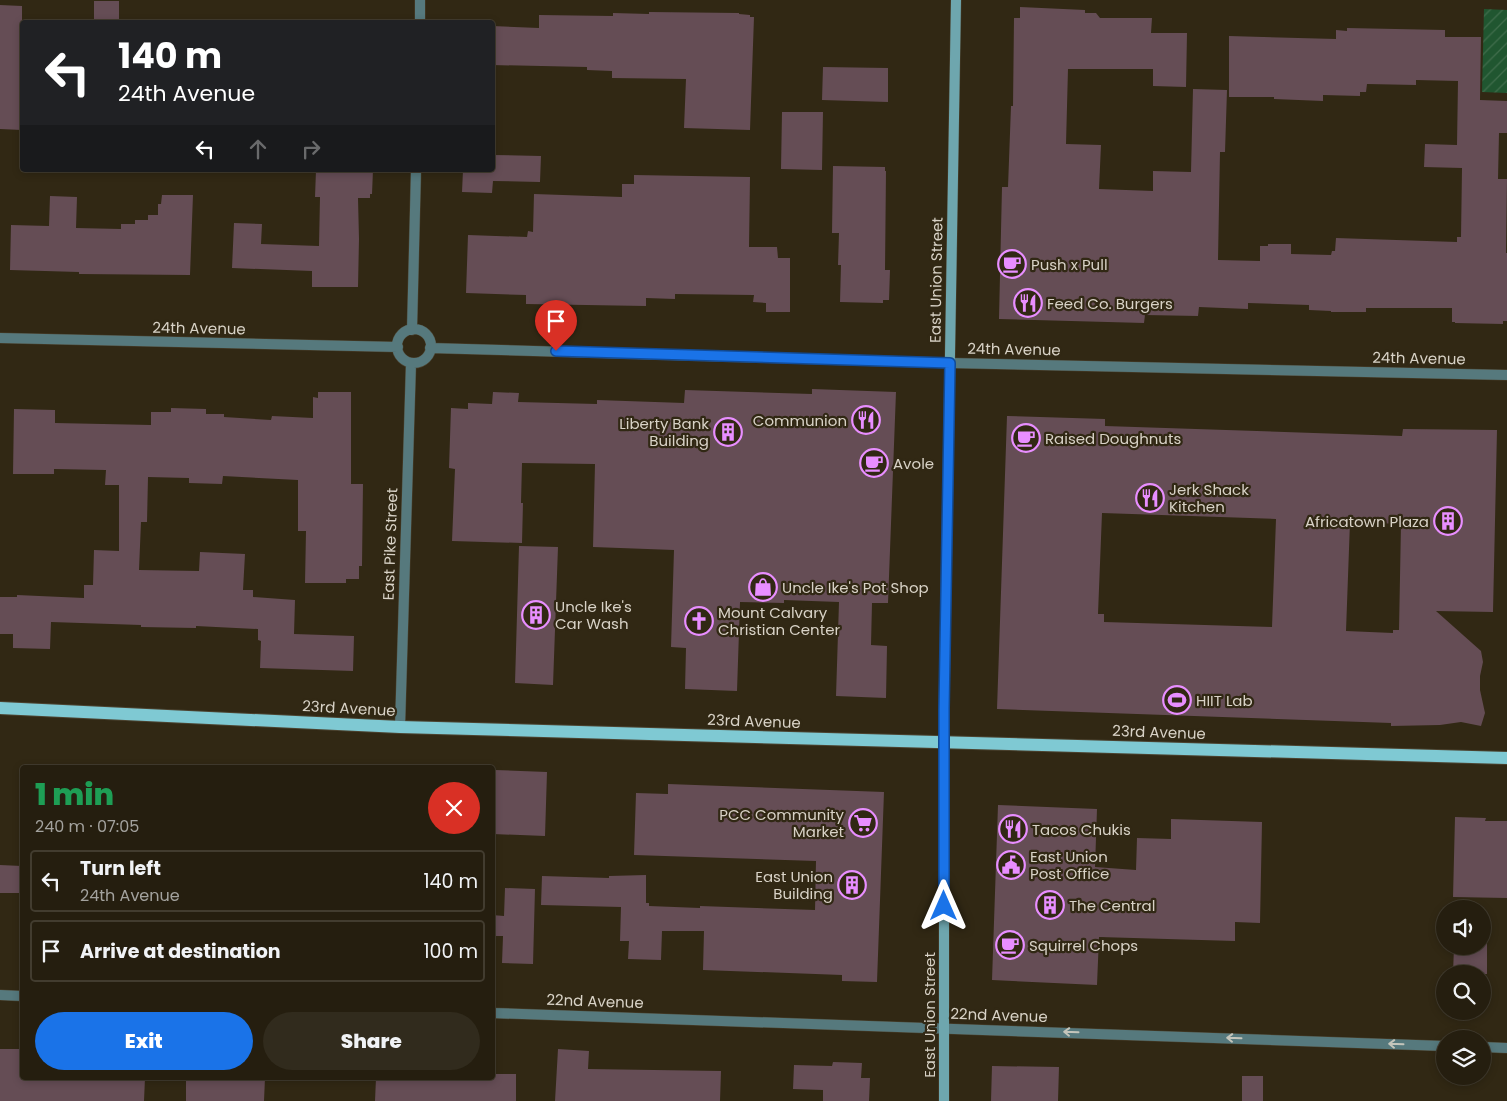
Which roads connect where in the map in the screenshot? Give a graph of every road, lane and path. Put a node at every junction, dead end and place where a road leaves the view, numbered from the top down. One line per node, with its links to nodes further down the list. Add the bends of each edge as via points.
1 (420, 0): 3 (street)
2 (956, 0): 10 (main road, East Union Street)
3 (420, 20)
4 (416, 172): 5 (street)
5 (412, 330): 7 (street, via 401,336); 8 (street, via 426,335)
6 (0, 338): 7 (street, 24th Avenue)
7 (398, 347): 9 (street, via 402,358)
8 (430, 348): 9 (street, via 425,359); 10 (street, 24th Avenue)
9 (411, 363): 13 (street, East Pike Street)
10 (950, 363): 11 (street, 24th Avenue); 14 (main road, East Union Street)
11 (1507, 375)
12 (0, 708): 13 (main road, 23rd Avenue)
13 (400, 727): 14 (main road, 23rd Avenue)
14 (944, 743): 15 (main road, 23rd Avenue); 19 (main road, East Union Street)
15 (1507, 758)
16 (0, 995): 17 (street)
17 (20, 996)
18 (495, 1013): 19 (street, 22nd Avenue)
19 (945, 1028): 20 (street, 22nd Avenue, one-way to 19); 23 (main road, East Union Street)
20 (1436, 1046)
21 (1491, 1047): 22 (street)
22 (1507, 1048)
23 (944, 1101)

